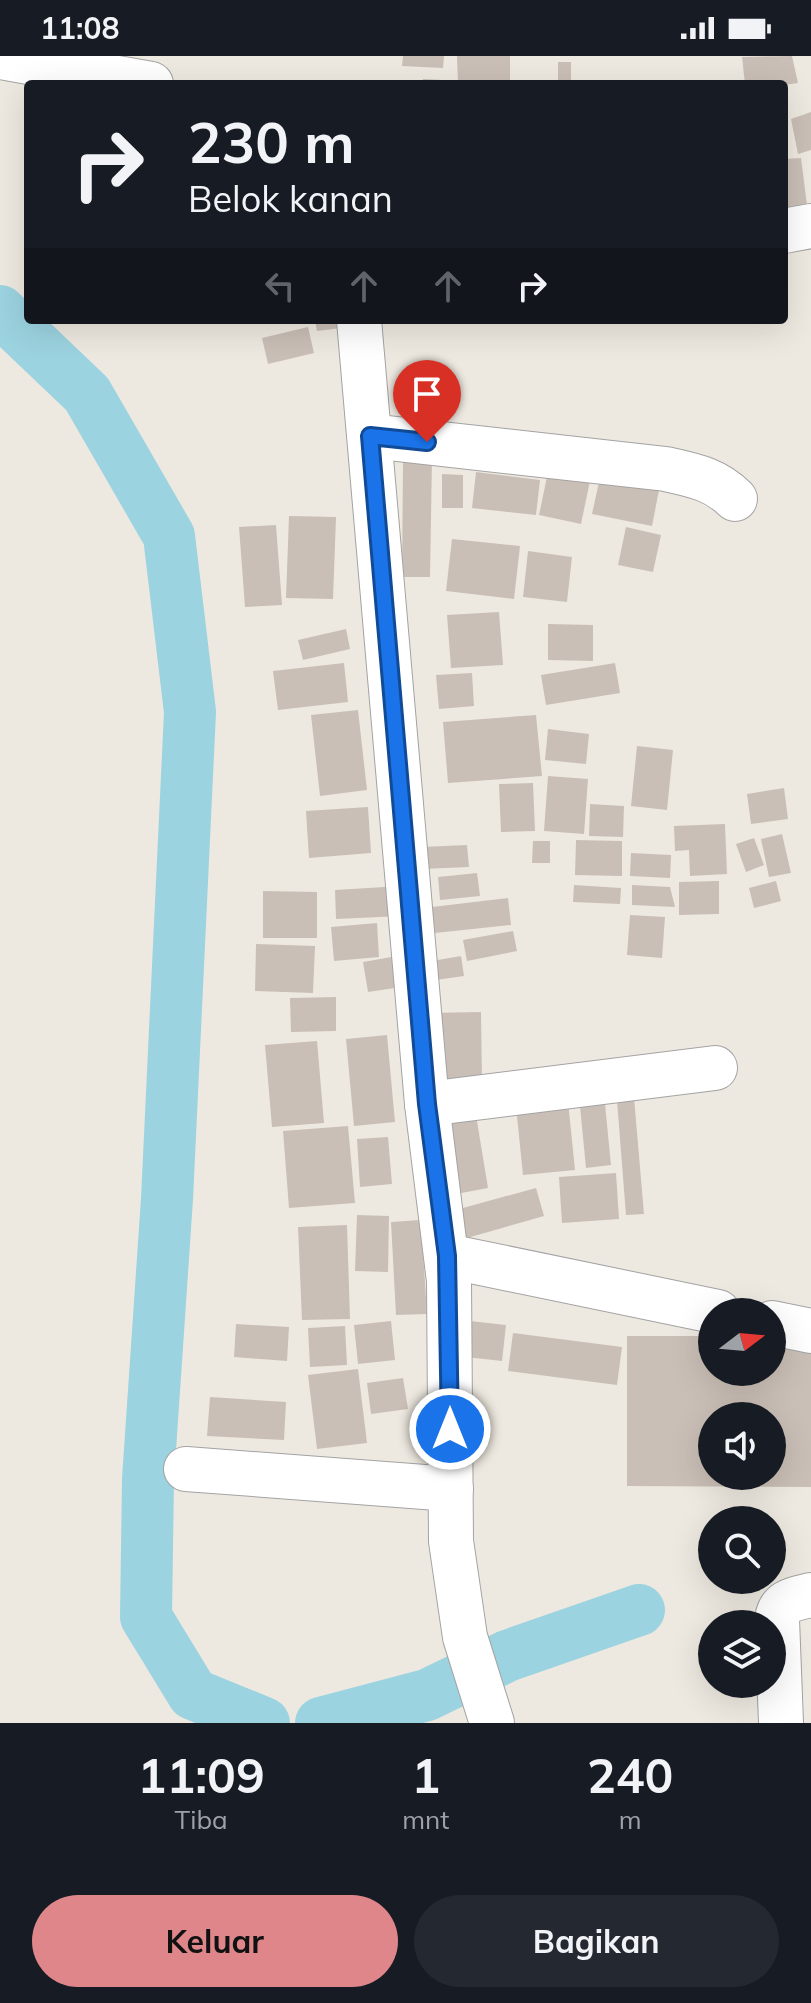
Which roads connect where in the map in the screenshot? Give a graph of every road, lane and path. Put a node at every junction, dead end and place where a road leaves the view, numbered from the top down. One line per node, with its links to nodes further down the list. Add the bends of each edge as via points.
1 (0, 57): 2 (street)
2 (129, 80)
3 (811, 226): 4 (street)
4 (788, 230)
5 (359, 324): 6 (street)
6 (370, 436): 7 (street, via 666,469 705,478); 9 (street)
7 (735, 499)
8 (715, 1068): 9 (street)
9 (427, 1104): 10 (street)
10 (447, 1256): 11 (street); 15 (street)
11 (698, 1308)
12 (786, 1326): 13 (street)
13 (811, 1331)
14 (186, 1469): 15 (street)
15 (451, 1489): 17 (street, via 451,1541)
16 (811, 1595): 18 (street, via 779,1608)
17 (479, 1711)
18 (781, 1723)

